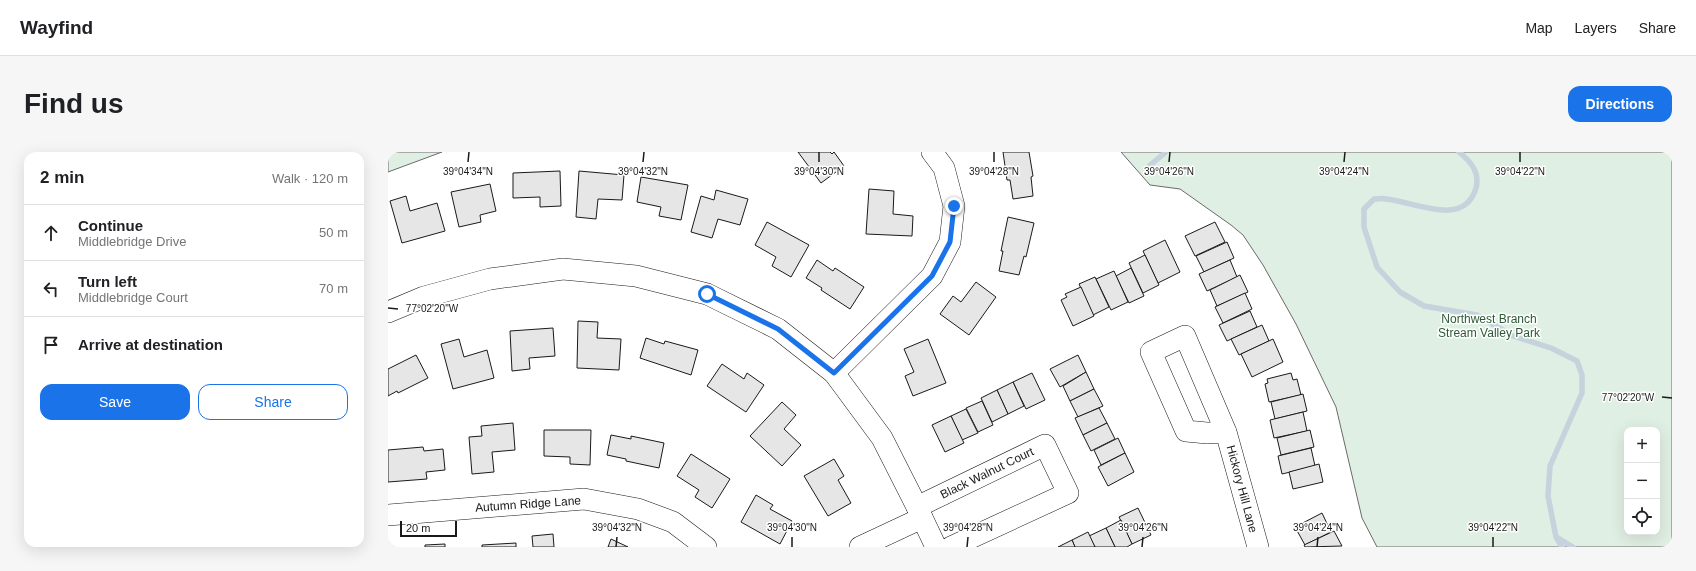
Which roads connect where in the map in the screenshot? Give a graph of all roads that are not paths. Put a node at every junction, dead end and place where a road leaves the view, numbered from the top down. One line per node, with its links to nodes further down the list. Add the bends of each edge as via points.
1 (932, 152): 3 (street, via 944,168 954,206 950,242 932,276)
2 (388, 312): 3 (street, via 424,297 490,279 563,269 636,276 707,294 778,329)
3 (834, 373): 5 (street, via 882,438)
4 (1226, 432): 4 (street, Hickory Hill Lane, via 1185,336 1151,352 1186,431); 11 (street, Hickory Hill Lane)
5 (920, 512): 8 (street); 9 (street); 10 (street, Black Walnut Court, via 1045,446 1068,493)
6 (388, 515): 7 (street, Autumn Ridge Lane, via 584,499 638,509 673,522)
7 (706, 547)
8 (860, 547)
9 (936, 547)
10 (951, 547)
11 (1258, 547)

